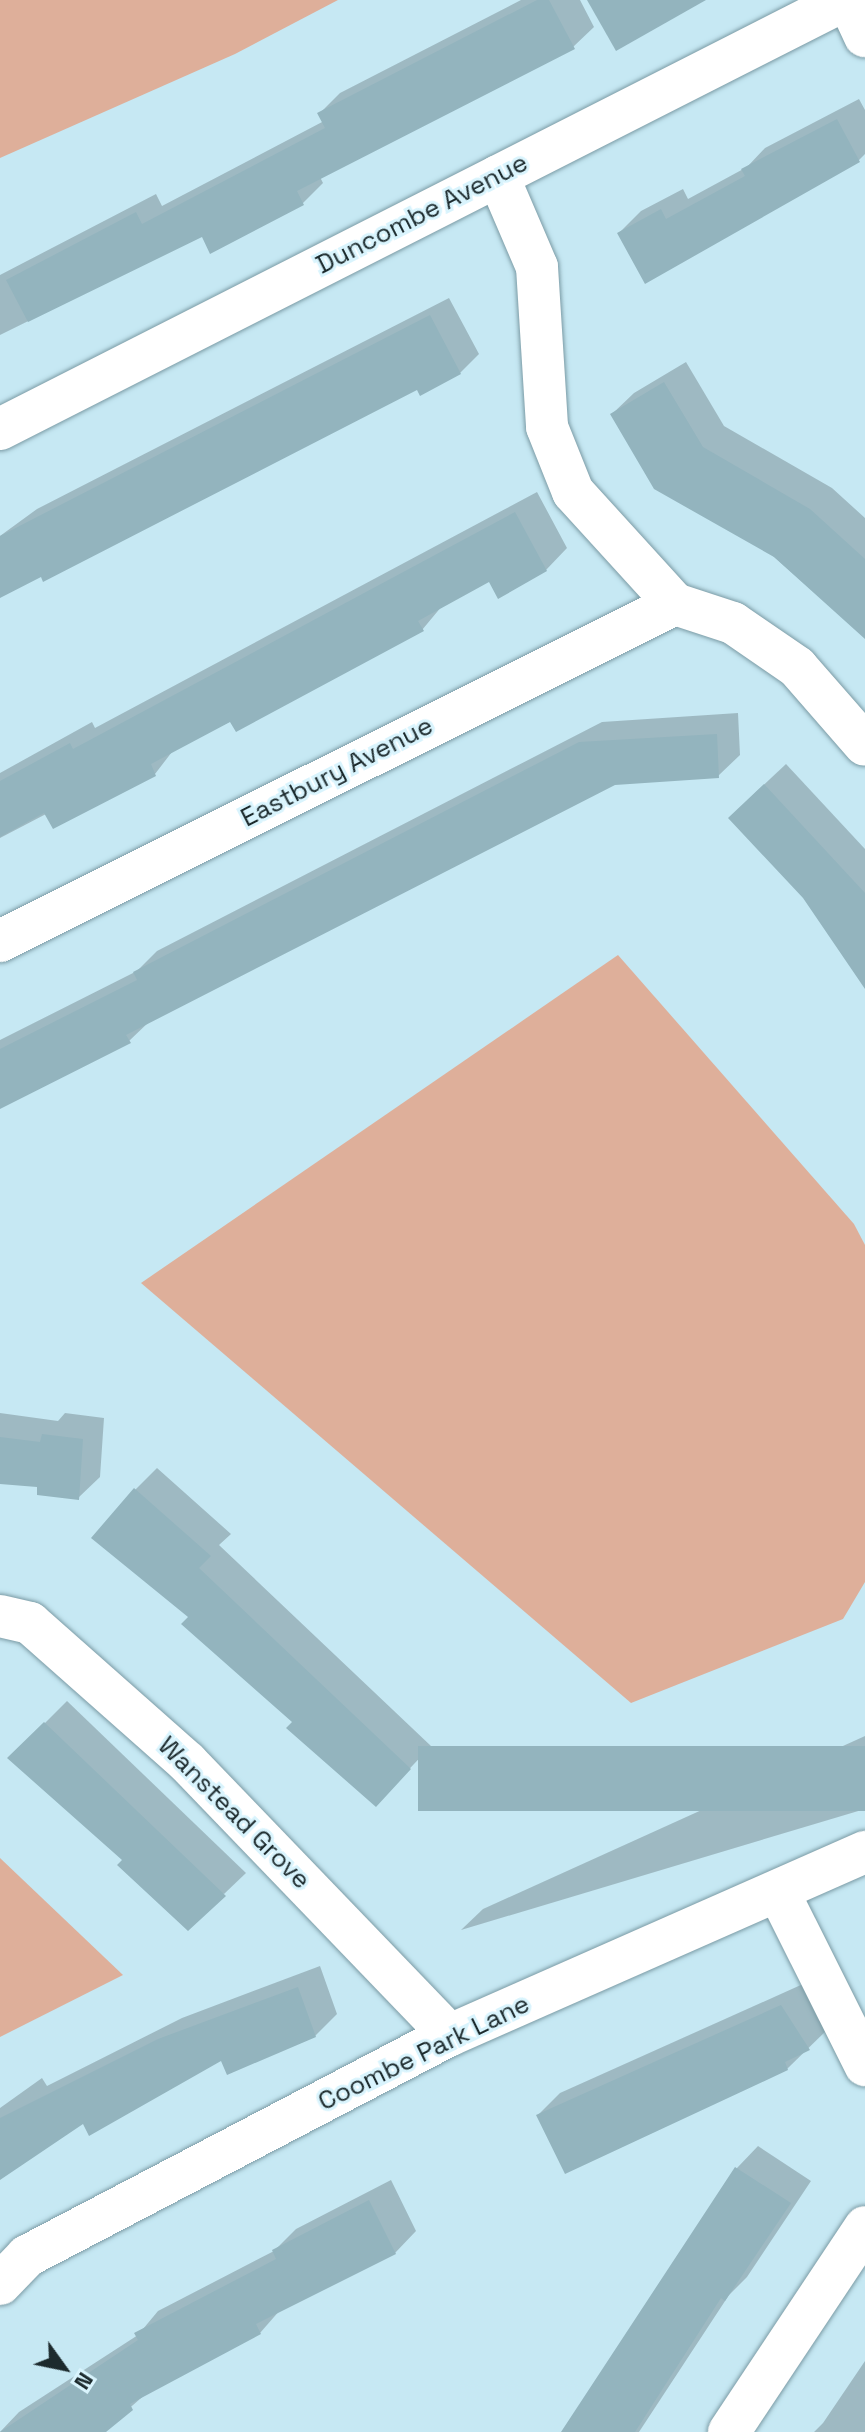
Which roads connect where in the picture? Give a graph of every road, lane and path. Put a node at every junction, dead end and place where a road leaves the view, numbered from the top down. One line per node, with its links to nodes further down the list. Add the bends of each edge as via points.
1 (846, 0): 2 (street, Duncombe Avenue); 3 (street, Duncombe Avenue)
2 (865, 36)
3 (498, 176): 4 (street, Duncombe Avenue); 5 (street, via 537,267 547,427 573,492)
4 (0, 429)
5 (675, 604): 6 (street, via 733,623 797,667); 7 (street, Eastbury Avenue)
6 (865, 745)
7 (0, 941)
8 (0, 1616): 11 (street, Wanstead Grove, via 30,1623 187,1762)
9 (865, 1852): 10 (street, Coombe Park Lane)
10 (778, 1891): 11 (street, Coombe Park Lane); 12 (street)
11 (450, 2035): 14 (street, Coombe Park Lane, via 27,2256)
12 (865, 2065)
13 (865, 2227): 15 (street)
14 (0, 2284)
15 (729, 2432)

